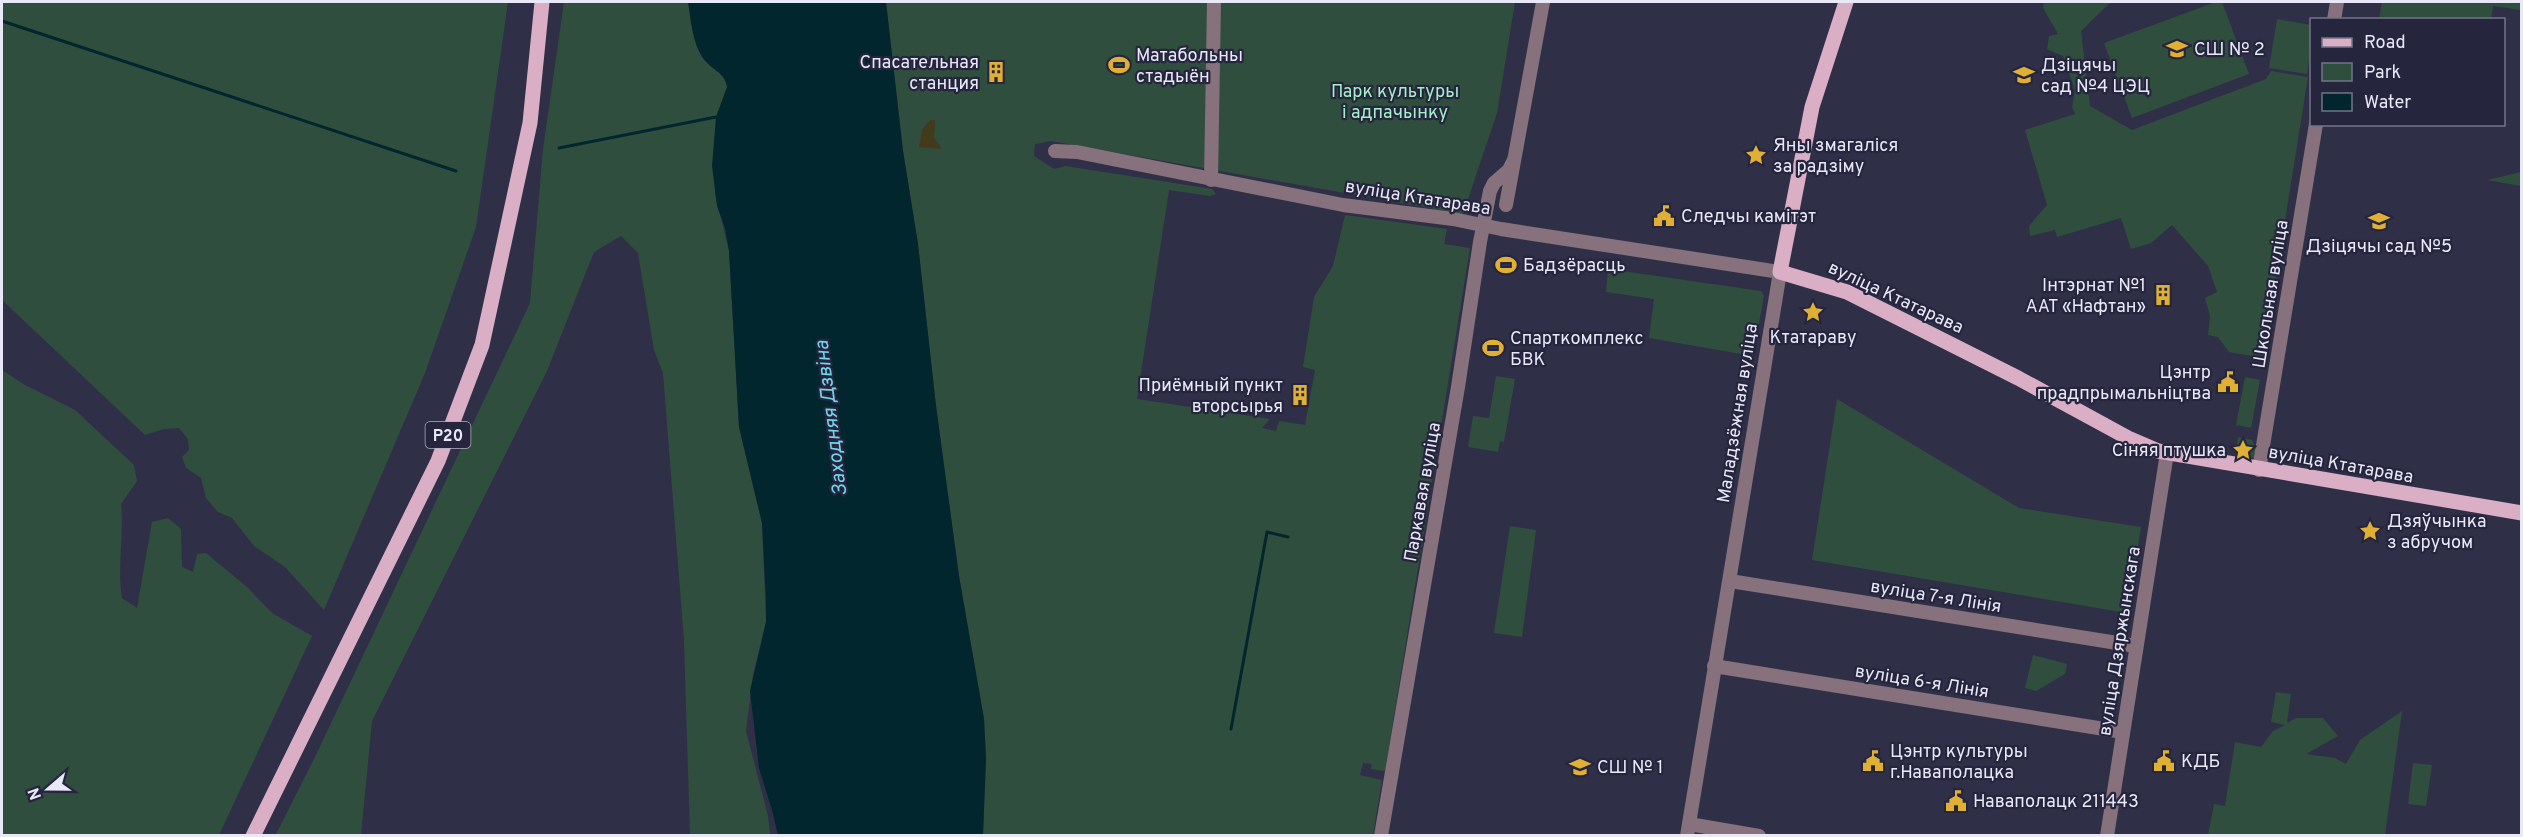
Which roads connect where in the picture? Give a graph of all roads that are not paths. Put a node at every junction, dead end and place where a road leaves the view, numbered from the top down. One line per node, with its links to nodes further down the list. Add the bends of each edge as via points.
1 (542, 2): 22 (main road, Р20, via 530,123 482,345 438,460)
2 (1214, 2): 10 (street)
3 (1543, 2): 9 (street)
4 (1846, 2): 13 (main road, Маладзёжная вуліца, via 1812,107)
5 (2337, 2): 6 (street)
6 (2334, 18)
7 (2316, 126): 15 (street, Школьная вуліца)
8 (1055, 151): 10 (street, вуліца Ктатарава, via 1077,152)
9 (1513, 162): 11 (street); 12 (street, Паркавая вуліца, via 1494,183)
10 (1211, 180): 12 (street, вуліца Ктатарава, via 1343,206)
11 (1506, 205)
12 (1483, 225): 13 (street, вуліца Ктатарава); 23 (street, Паркавая вуліца)
13 (1780, 272): 14 (main road, вуліца Ктатарава, via 1847,292 2130,439); 17 (street, Маладзёжная вуліца)
14 (2167, 453): 15 (main road, вуліца Ктатарава); 18 (street, вуліца Дзяржынскага)
15 (2259, 470): 16 (main road, вуліца Ктатарава)
16 (2522, 513)
17 (1730, 581): 18 (street, вуліца 7-я Лінія); 19 (street, Маладзёжная вуліца)
18 (2136, 646): 20 (street, вуліца Дзяржынскага)
19 (1714, 666): 20 (street, вуліца 6-я Лінія); 21 (street, Маладзёжная вуліца)
20 (2123, 732): 25 (street, вуліца Дзяржынскага)
21 (1688, 830): 24 (street)
22 (252, 836)
23 (1381, 836)
24 (1759, 836)
25 (2107, 836)

